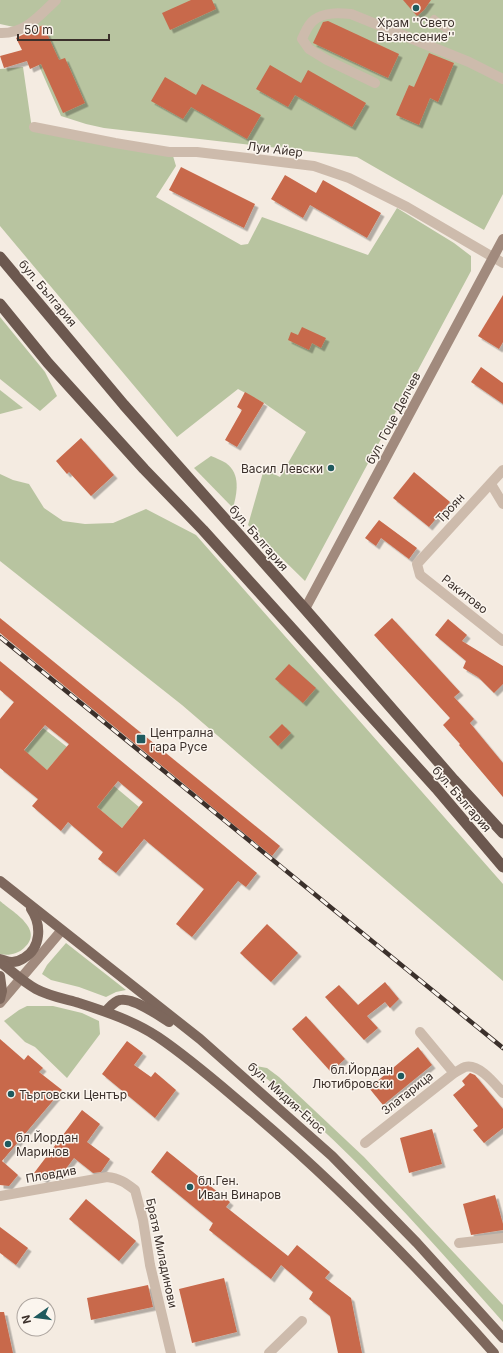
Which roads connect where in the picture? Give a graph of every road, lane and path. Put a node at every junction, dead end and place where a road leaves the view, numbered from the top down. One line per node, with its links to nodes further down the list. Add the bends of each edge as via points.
1 (56, 0): 4 (street, via 23,29 8,34)
2 (434, 19): 3 (street)
3 (446, 30)
4 (0, 33)
5 (503, 79): 6 (street, via 469,62 351,14 328,14 314,20 302,39 309,49)
6 (375, 83)
7 (34, 127): 10 (street, Луи Айер, via 169,152 197,152 314,166 349,178 407,207)
8 (503, 239): 10 (main road, бул. Гоце Делчев)
9 (0, 257): 17 (highway, бул. България, via 124,405)
10 (493, 257): 11 (street, Луи Айер); 17 (main road, бул. Гоце Делчев)
11 (503, 263)
12 (0, 304): 20 (highway, бул. България, via 48,363 208,535 436,788)
13 (503, 470): 14 (street, Троян)
14 (491, 484): 15 (street); 16 (street, Троян)
15 (503, 504)
16 (417, 564): 18 (street, Ракитово, via 420,575)
17 (305, 609): 19 (highway, бул. България)
18 (503, 641)
19 (503, 833)
20 (503, 867)
21 (0, 881): 22 (main road, бул. Мидия-Енос)
22 (28, 904): 23 (main road, бул. Мидия-Енос); 24 (main road, via 39,931 35,948 21,960 12,962)
23 (61, 931): 27 (main road); 32 (main road, бул. Мидия-Енос)
24 (0, 959)
25 (0, 962): 27 (main road)
26 (0, 976): 28 (main road)
27 (21, 978): 29 (main road); 30 (main road, via 52,995)
28 (0, 999)
29 (0, 1003)
30 (106, 1011): 32 (main road, via 121,999 134,1002); 44 (main road, via 143,1028 171,1046 278,1134 397,1247 451,1303)
31 (420, 1032): 33 (street)
32 (200, 1040): 41 (main road, бул. Мидия-Енос, via 332,1156 417,1243)
33 (454, 1073): 34 (street, Златарица, via 466,1066 476,1068 488,1076); 35 (street, Златарица)
34 (503, 1093)
35 (365, 1143)
36 (107, 1177): 37 (street, Пловдив); 42 (street, Братя Миладинови, via 115,1178 135,1190)
37 (0, 1196)
38 (503, 1238): 39 (street)
39 (459, 1243)
40 (302, 1321): 43 (street)
41 (503, 1338)
42 (171, 1353)
43 (270, 1353)
44 (494, 1353)

